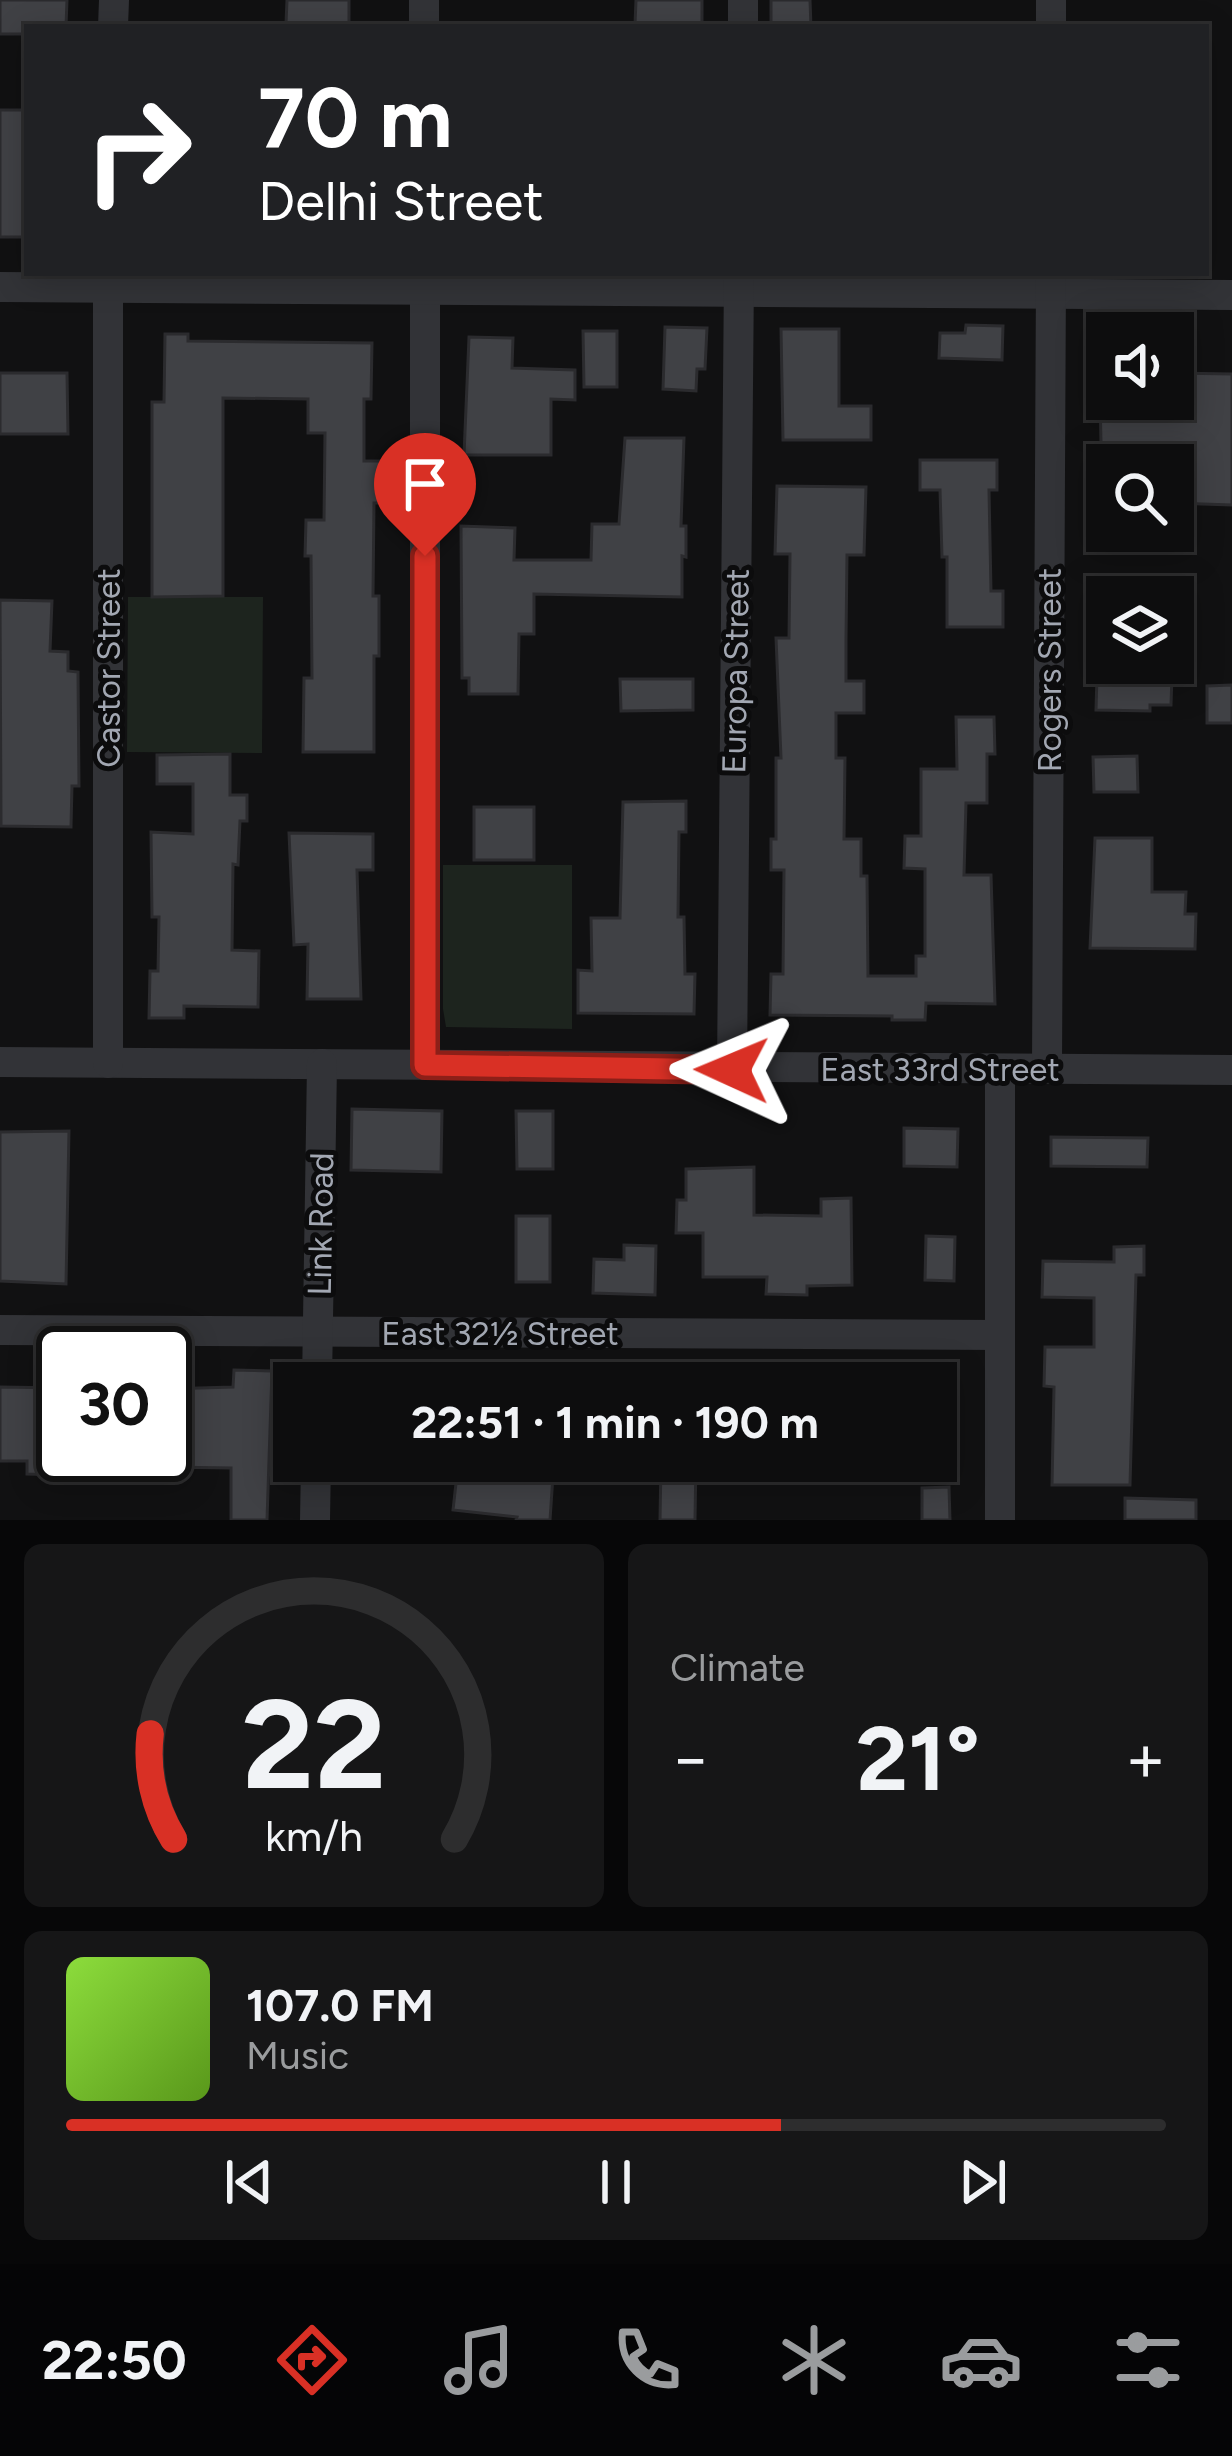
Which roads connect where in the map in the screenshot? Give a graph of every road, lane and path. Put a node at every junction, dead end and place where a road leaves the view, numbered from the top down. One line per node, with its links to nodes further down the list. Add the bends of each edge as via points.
1 (108, 281): 2 (street); 5 (street); 8 (street, Castor Street)
2 (425, 281): 3 (street); 10 (street)
3 (739, 282): 4 (street); 12 (street, Europa Street)
4 (1051, 283): 6 (street); 11 (street, Rogers Street)
5 (0, 287)
6 (1232, 295)
7 (0, 1062): 8 (street, East 33rd Street)
8 (108, 1063): 9 (street, East 33rd Street)
9 (322, 1064): 10 (street, East 33rd Street); 16 (street, Link Road)
10 (425, 1065): 12 (street, East 33rd Street)
11 (1047, 1067): 13 (street, East 33rd Street); 14 (street, East 33rd Street)
12 (732, 1070): 13 (street, East 33rd Street)
13 (1000, 1070): 17 (street)
14 (1232, 1070)
15 (0, 1330): 16 (street, East 32½ Street)
16 (318, 1332): 17 (street, East 32½ Street); 18 (street, Link Road)
17 (1000, 1335): 21 (street)
18 (317, 1362)
19 (316, 1482): 20 (street)
20 (315, 1520)
21 (1000, 1520)

